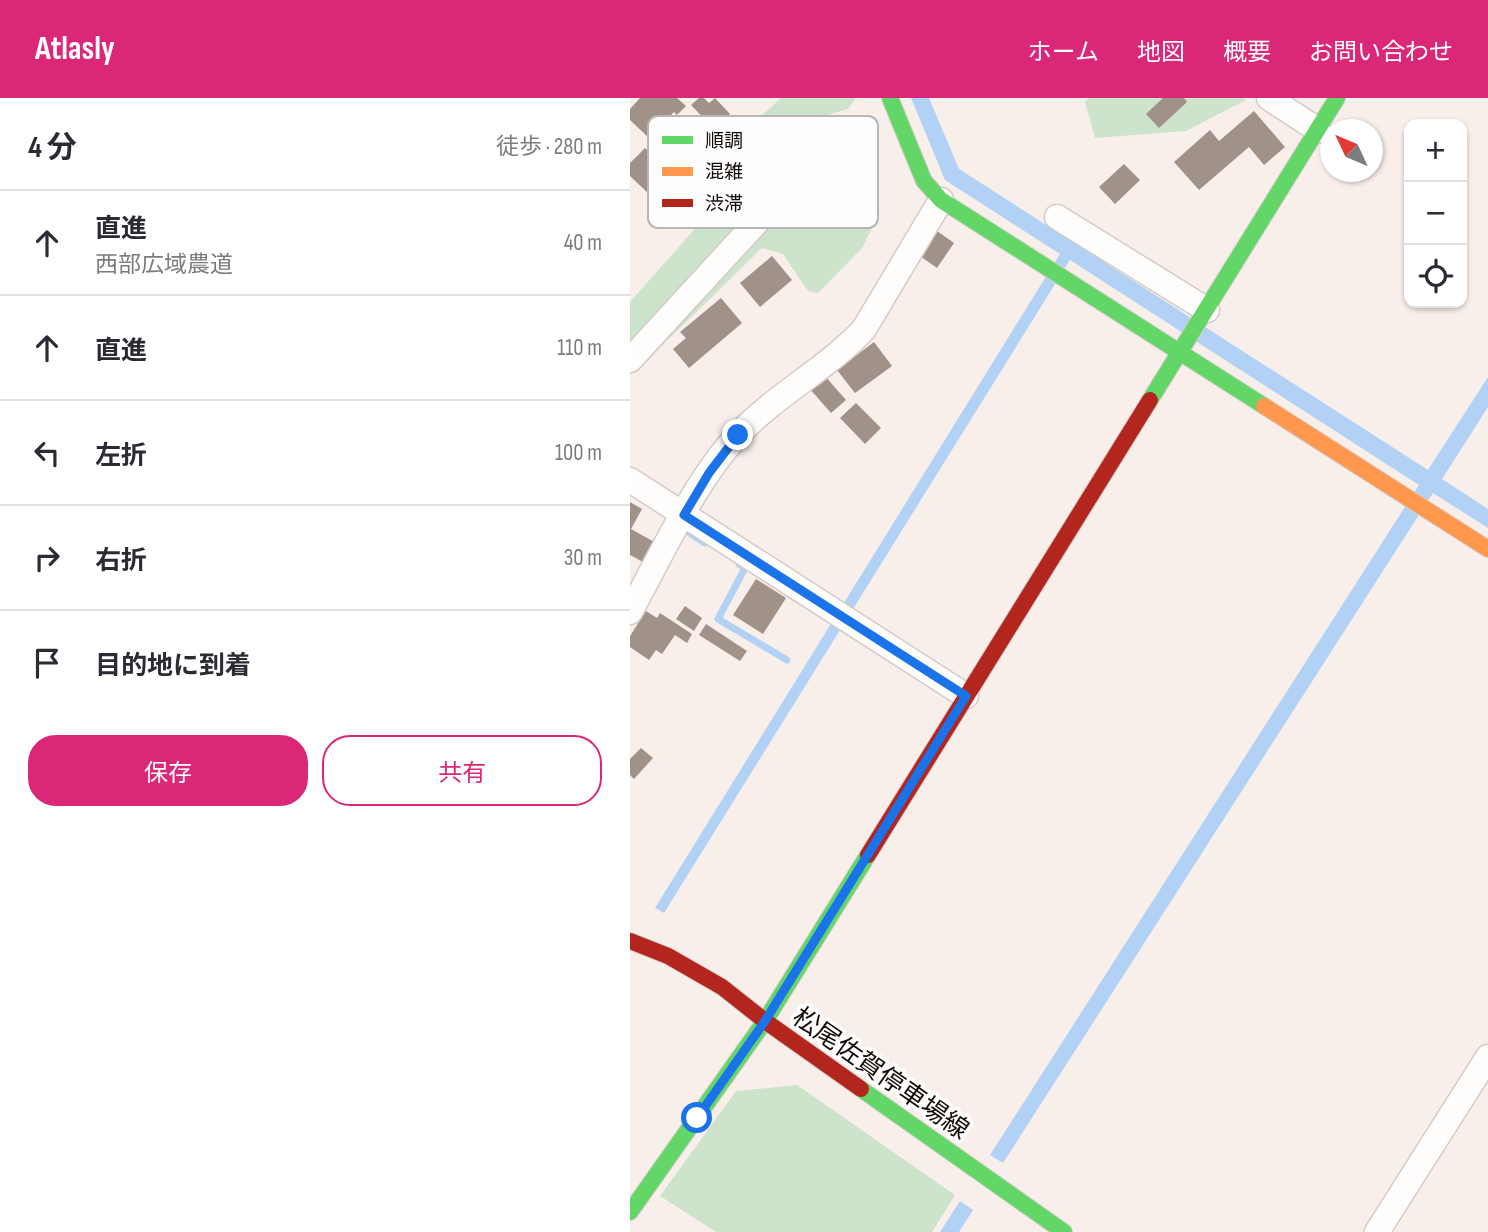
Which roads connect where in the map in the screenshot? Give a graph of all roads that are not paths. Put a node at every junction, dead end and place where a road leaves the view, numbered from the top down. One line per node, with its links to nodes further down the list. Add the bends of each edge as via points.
1 (890, 98): 5 (street, via 925,181)
2 (1269, 98): 4 (street)
3 (1337, 98): 4 (street)
4 (1318, 130): 8 (street)
5 (942, 200): 9 (street); 12 (street, via 864,329 738,435)
6 (1057, 217): 8 (street)
7 (751, 228): 10 (street)
8 (1204, 315): 9 (street)
9 (1184, 347): 13 (street); 15 (street)
10 (630, 360)
11 (630, 480): 12 (street)
12 (684, 515): 14 (street); 15 (street)
13 (1488, 549)
14 (630, 612)
15 (966, 696): 17 (street)
16 (630, 941): 17 (street, 松尾佐賀停車場線, via 668,956 722,987)
17 (765, 1021): 19 (street); 20 (street, 松尾佐賀停車場線)
18 (1488, 1058): 21 (street)
19 (630, 1212)
20 (1064, 1232)
21 (1377, 1232)

